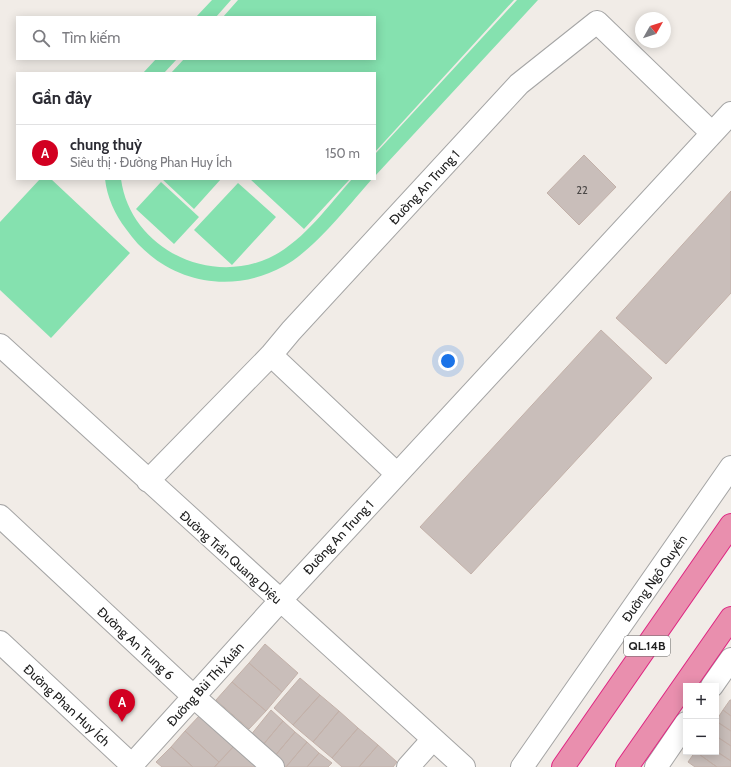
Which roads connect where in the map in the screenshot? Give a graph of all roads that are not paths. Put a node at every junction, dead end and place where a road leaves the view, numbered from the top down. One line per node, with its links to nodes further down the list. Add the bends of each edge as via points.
1 (731, 113): 2 (street, Đường An Trung 1)
2 (712, 133): 4 (street, Đường An Trung 1, via 597,22 519,84); 6 (street, Đường An Trung 1)
3 (0, 345): 7 (street, Đường Trần Quang Diệu)
4 (271, 355): 6 (street); 7 (street)
5 (731, 467): 22 (street, Đường Ngô Quyền)
6 (397, 474): 10 (street, Đường An Trung 1)
7 (148, 482): 10 (street, Đường Trần Quang Diệu)
8 (0, 516): 15 (street, Đường An Trung 6)
9 (731, 525): 23 (highway, QL.14B)
10 (280, 601): 15 (street, Đường Bùi Thị Xuân); 17 (street, Đường Trần Quang Diệu)
11 (731, 618): 24 (highway)
12 (0, 642): 18 (street, Đường Phan Huy Ích)
13 (731, 659): 14 (street)
14 (714, 683)
15 (193, 696): 18 (street, Đường Bùi Thị Xuân); 19 (street, Đường An Trung 6)
16 (683, 727): 25 (street)
17 (433, 739): 20 (street); 21 (street, Đường Trần Quang Diệu)
18 (132, 766)
19 (273, 767)
20 (408, 767)
21 (464, 767)
22 (522, 767)
23 (563, 767)
24 (627, 767)
25 (656, 767)

